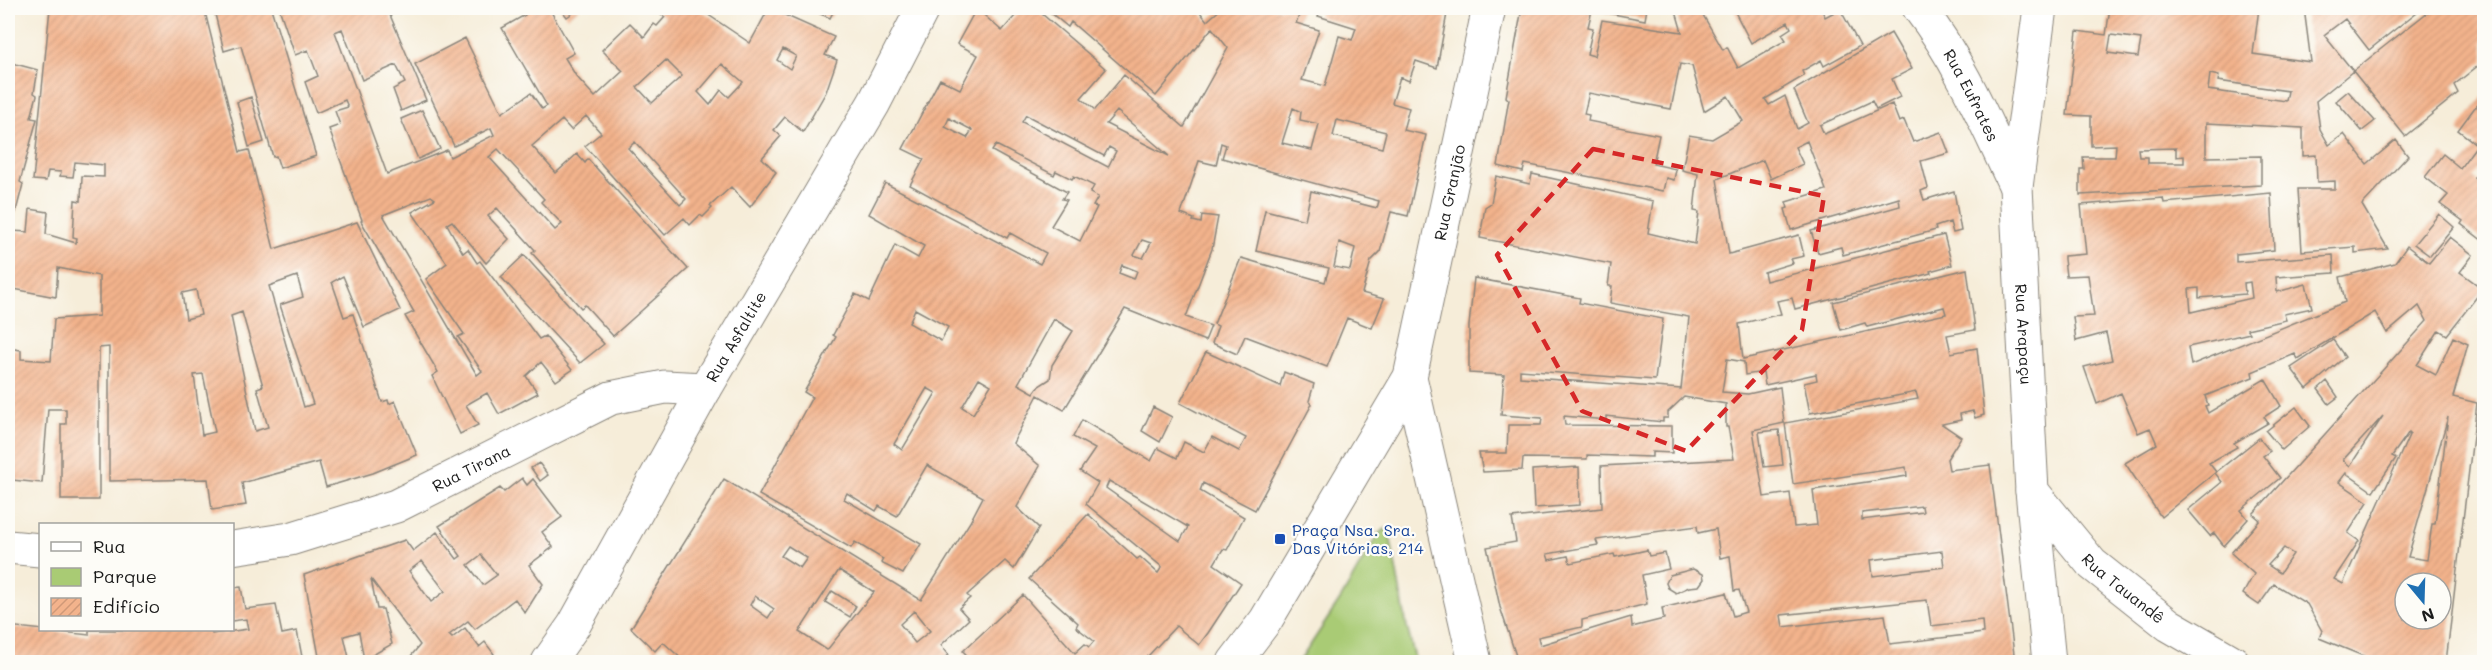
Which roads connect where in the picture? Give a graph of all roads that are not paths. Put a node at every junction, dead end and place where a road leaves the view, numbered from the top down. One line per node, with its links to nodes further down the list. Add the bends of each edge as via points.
1 (923, 8): 7 (street, Rua Asfaltite, via 874,104)
2 (1489, 8): 6 (street, Rua Granjão)
3 (1919, 8): 5 (street, Rua Eufrates, via 1942,41)
4 (2040, 8): 5 (street, Rua Arapaçu)
5 (2016, 187): 8 (street, Rua Arapaçu)
6 (1410, 378): 13 (street, via 1266,620); 14 (street)
7 (705, 389): 10 (street, Rua Tirana, via 665,387 611,398 396,506 290,539); 12 (street, Rua Asfaltite, via 574,625)
8 (2032, 491): 15 (street, Rua Arapaçu); 16 (street, Rua Tauandê, via 2092,564 2169,625)
9 (8, 547): 11 (street)
10 (234, 548)
11 (39, 550)
12 (548, 663)
13 (1234, 663)
14 (1475, 663)
15 (2049, 663)
16 (2233, 663)

